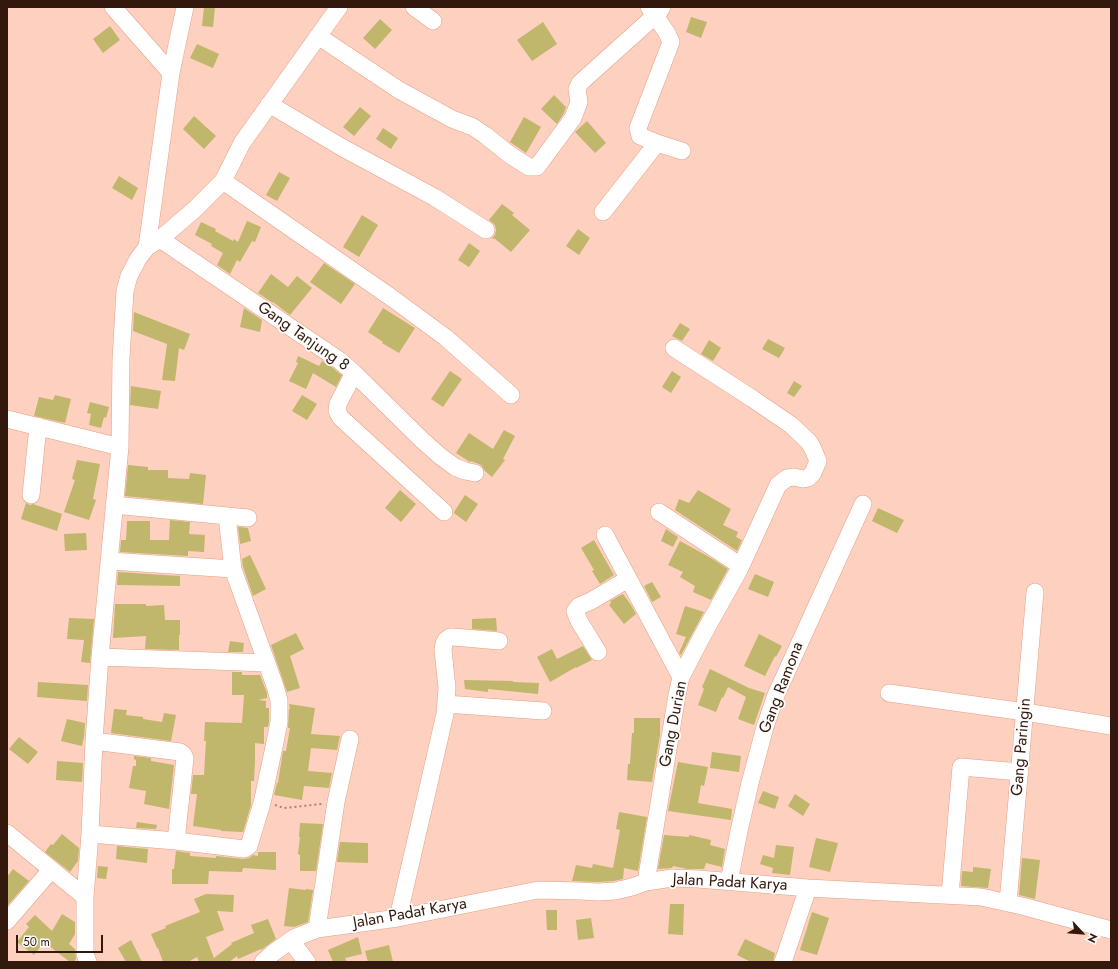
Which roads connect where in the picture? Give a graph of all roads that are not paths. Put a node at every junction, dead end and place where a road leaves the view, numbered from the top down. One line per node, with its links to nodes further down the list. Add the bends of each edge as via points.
1 (113, 7): 8 (street)
2 (185, 7): 8 (street)
3 (340, 7): 7 (street)
4 (414, 7): 6 (street)
5 (655, 10): 7 (street, via 580,83 577,89 579,102 573,118 537,167 529,168 473,127 452,119 399,90); 10 (street, via 668,33 670,42 638,128 640,136)
6 (433, 21)
7 (318, 36): 9 (street)
8 (171, 73): 15 (street)
9 (270, 104): 12 (street, via 242,143); 14 (street, via 343,148 434,197)
10 (657, 143): 11 (street); 13 (street)
11 (682, 151)
12 (222, 180): 15 (street, via 194,210); 18 (street, via 439,333)
13 (603, 212)
14 (486, 230)
15 (154, 243): 17 (street, Gang Tanjung 8, via 340,360); 21 (street, via 138,259 129,276 126,291 121,359)
16 (674, 348): 32 (street, Gang Durian, via 791,425 809,442 818,461 808,478 790,478 780,482)
17 (354, 373): 22 (street, Gang Tanjung 8, via 440,456 460,469); 26 (street, via 338,404 337,411 341,418)
18 (510, 395)
19 (7, 419): 20 (street)
20 (38, 426): 21 (street); 23 (street)
21 (120, 447): 25 (street)
22 (475, 473)
23 (31, 495)
24 (863, 504): 54 (street, Gang Ramona, via 776,695 750,783)
25 (114, 505): 28 (street); 31 (street)
26 (444, 512)
27 (659, 512): 32 (street)
28 (227, 517): 29 (street); 33 (street)
29 (248, 518)
30 (605, 535): 34 (street)
31 (110, 561): 33 (street); 38 (street)
32 (741, 566): 40 (street, Gang Durian)
33 (233, 569): 39 (street)
34 (628, 579): 37 (street, via 579,606 576,611 579,621); 40 (street)
35 (1035, 592): 44 (street, Gang Paringin)
36 (500, 641): 42 (street, via 454,637 446,640 443,650)
37 (598, 652)
38 (100, 657): 39 (street); 47 (street)
39 (267, 663): 51 (street, via 279,700 279,722 262,802 247,848)
40 (681, 677): 53 (street, Gang Durian)
41 (889, 693): 44 (street)
42 (446, 704): 43 (street); 59 (street)
43 (543, 711)
44 (1025, 712): 45 (street); 48 (street, Gang Paringin)
45 (1111, 726)
46 (350, 739): 61 (street, via 336,802)
47 (94, 741): 50 (street); 51 (street, via 183,754 185,758)
48 (1020, 772): 56 (street, via 961,767); 58 (street, Gang Paringin)
49 (7, 833): 52 (street)
50 (90, 834): 51 (street); 57 (street)
51 (176, 840)
52 (51, 870): 57 (street); 60 (street)
53 (646, 882): 54 (street, Jalan Padat Karya, via 672,878); 59 (street, Jalan Padat Karya, via 615,891 538,890)
54 (729, 882): 55 (street, Jalan Padat Karya)
55 (808, 888): 56 (street, Jalan Padat Karya); 67 (street)
56 (950, 895): 58 (street, Jalan Padat Karya, via 981,897)
57 (85, 897): 64 (street)
58 (1008, 903): 62 (street, Jalan Padat Karya)
59 (398, 918): 61 (street, Jalan Padat Karya)
60 (7, 921)
61 (317, 929): 63 (street, Jalan Padat Karya)
62 (1111, 930)
63 (291, 941): 65 (street, Jalan Padat Karya); 66 (street)
64 (83, 959)
65 (263, 962)
66 (308, 962)
67 (783, 962)

